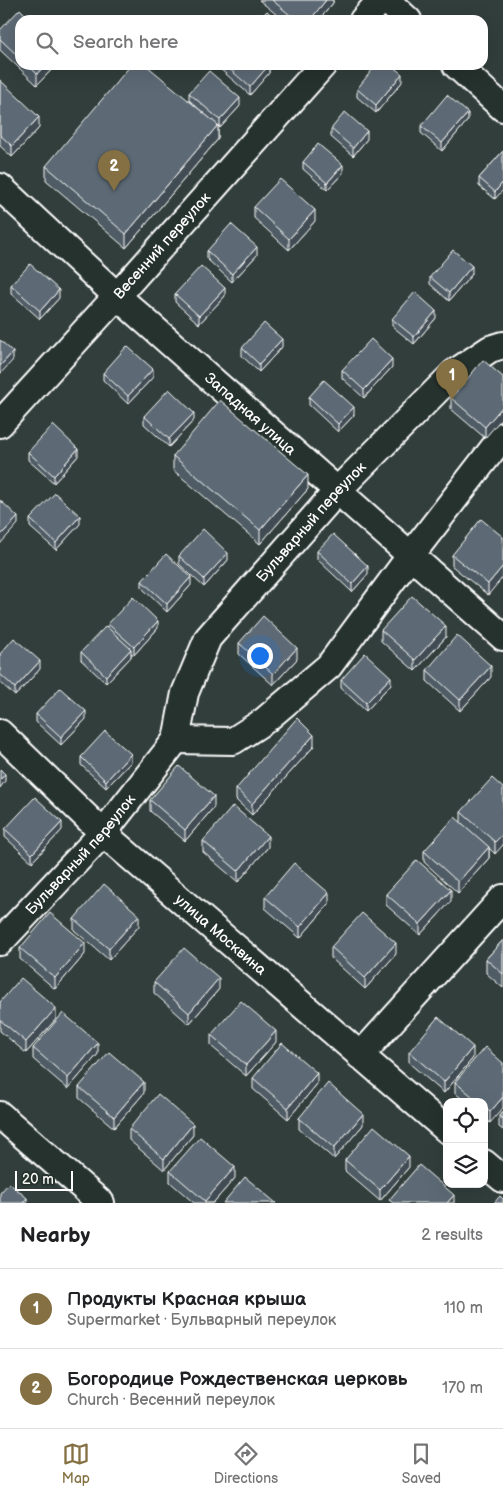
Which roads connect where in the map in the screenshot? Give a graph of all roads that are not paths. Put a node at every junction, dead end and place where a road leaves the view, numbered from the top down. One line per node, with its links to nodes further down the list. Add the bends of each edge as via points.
1 (381, 0): 3 (street)
2 (386, 0): 4 (street)
3 (368, 15)
4 (402, 15)
5 (319, 70): 9 (street, Весенний переулок)
6 (461, 70): 7 (street)
7 (503, 108)
8 (0, 186): 9 (street, Западная улица)
9 (117, 296): 11 (street, Весенний переулок); 13 (street, Западная улица)
10 (503, 345): 13 (street, Бульварный переулок, via 490,349 454,373)
11 (0, 424)
12 (503, 436): 14 (street)
13 (338, 490): 14 (street, Западная улица); 17 (street, Бульварный переулок, via 208,638 185,693)
14 (411, 555): 15 (street, Западная улица); 17 (street, via 329,666 264,721 232,741)
15 (503, 637)
16 (0, 733): 18 (street, улица Москвина)
17 (176, 740): 18 (street, Бульварный переулок)
18 (103, 833): 20 (street, Бульварный переулок); 21 (street, улица Москвина)
19 (503, 898): 21 (street)
20 (0, 942)
21 (360, 1056): 23 (street, улица Москвина)
22 (0, 1115): 26 (street)
23 (443, 1127)
24 (488, 1166): 25 (street)
25 (503, 1179)
26 (100, 1203)

